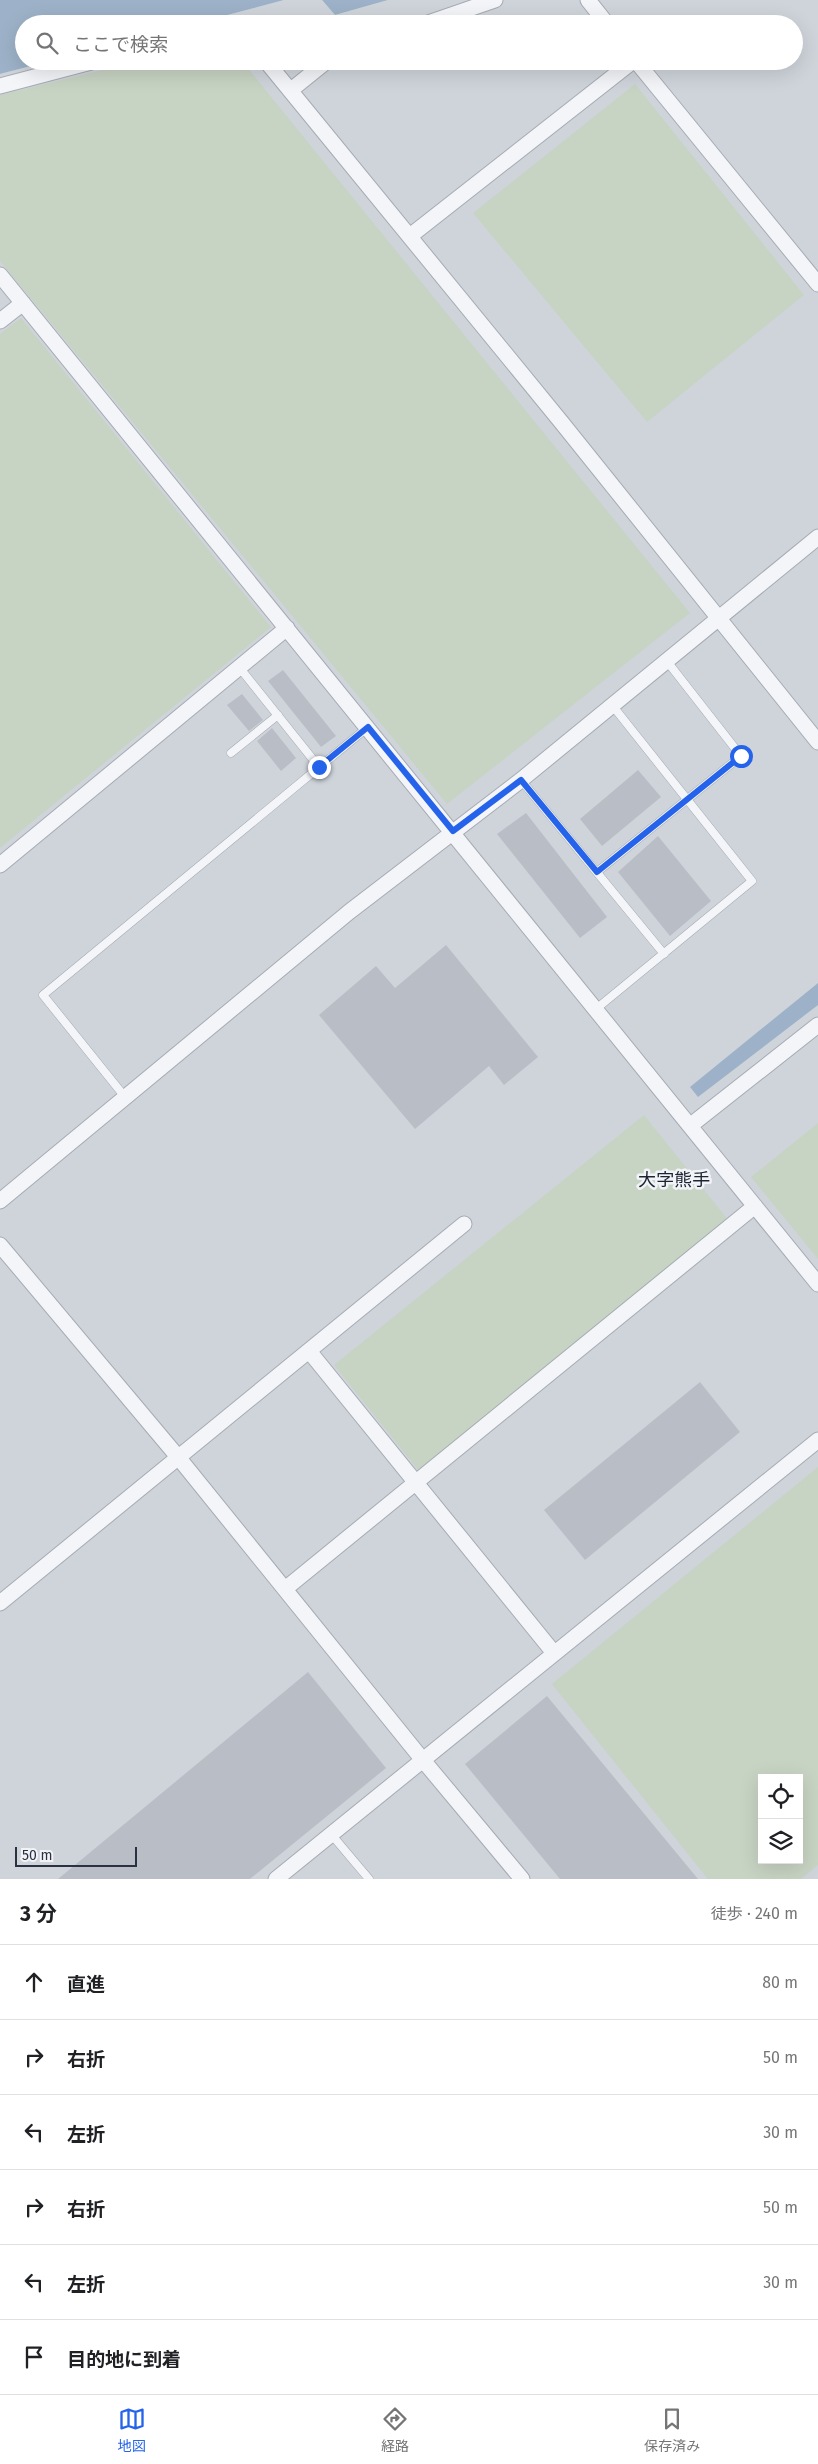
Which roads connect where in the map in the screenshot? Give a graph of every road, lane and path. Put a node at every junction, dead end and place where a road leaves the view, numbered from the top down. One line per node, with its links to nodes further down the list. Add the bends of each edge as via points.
1 (495, 0): 3 (street)
2 (588, 0): 4 (street)
3 (451, 15)
4 (600, 15)
5 (61, 70): 10 (street)
6 (274, 70): 11 (street)
7 (316, 70): 11 (street)
8 (623, 70): 12 (street)
9 (642, 70): 14 (street)
10 (0, 86)
11 (291, 90): 12 (street)
12 (410, 236): 18 (street)
13 (0, 275): 15 (street)
14 (818, 284)
15 (22, 303): 16 (street); 19 (street)
16 (0, 321)
17 (818, 537): 18 (street)
18 (718, 618): 20 (street); 25 (street)
19 (287, 628): 21 (street); 24 (street)
20 (666, 660): 22 (street); 29 (lane, via 741,756)
21 (239, 667): 23 (lane); 31 (street)
22 (612, 705): 28 (street); 29 (lane)
23 (278, 715): 26 (lane); 27 (lane)
24 (368, 727): 27 (lane); 30 (street)
25 (818, 742)
26 (232, 753)
27 (319, 767): 36 (lane, via 42,995)
28 (521, 780): 30 (street); 32 (lane)
29 (687, 799): 32 (lane); 33 (lane, via 752,881)
30 (453, 831): 34 (street); 36 (street, via 349,912)
31 (0, 865)
32 (597, 872): 33 (lane)
33 (664, 954): 34 (lane)
34 (596, 1009): 37 (street)
35 (818, 1024): 37 (street)
36 (125, 1098): 38 (street)
37 (691, 1125): 39 (street)
38 (0, 1201)
39 (755, 1206): 42 (street); 46 (street)
40 (464, 1224): 43 (street)
41 (0, 1245): 45 (street)
42 (818, 1284)
43 (309, 1351): 45 (street); 46 (street)
44 (818, 1440): 49 (street)
45 (178, 1457): 47 (street); 48 (street)
46 (416, 1482): 47 (street); 49 (street)
47 (285, 1589): 50 (street)
48 (0, 1603)
49 (554, 1653): 50 (street)
50 (422, 1759): 51 (street); 54 (street)
51 (331, 1834): 52 (street); 53 (lane)
52 (276, 1879)
53 (369, 1879)
54 (522, 1879)

